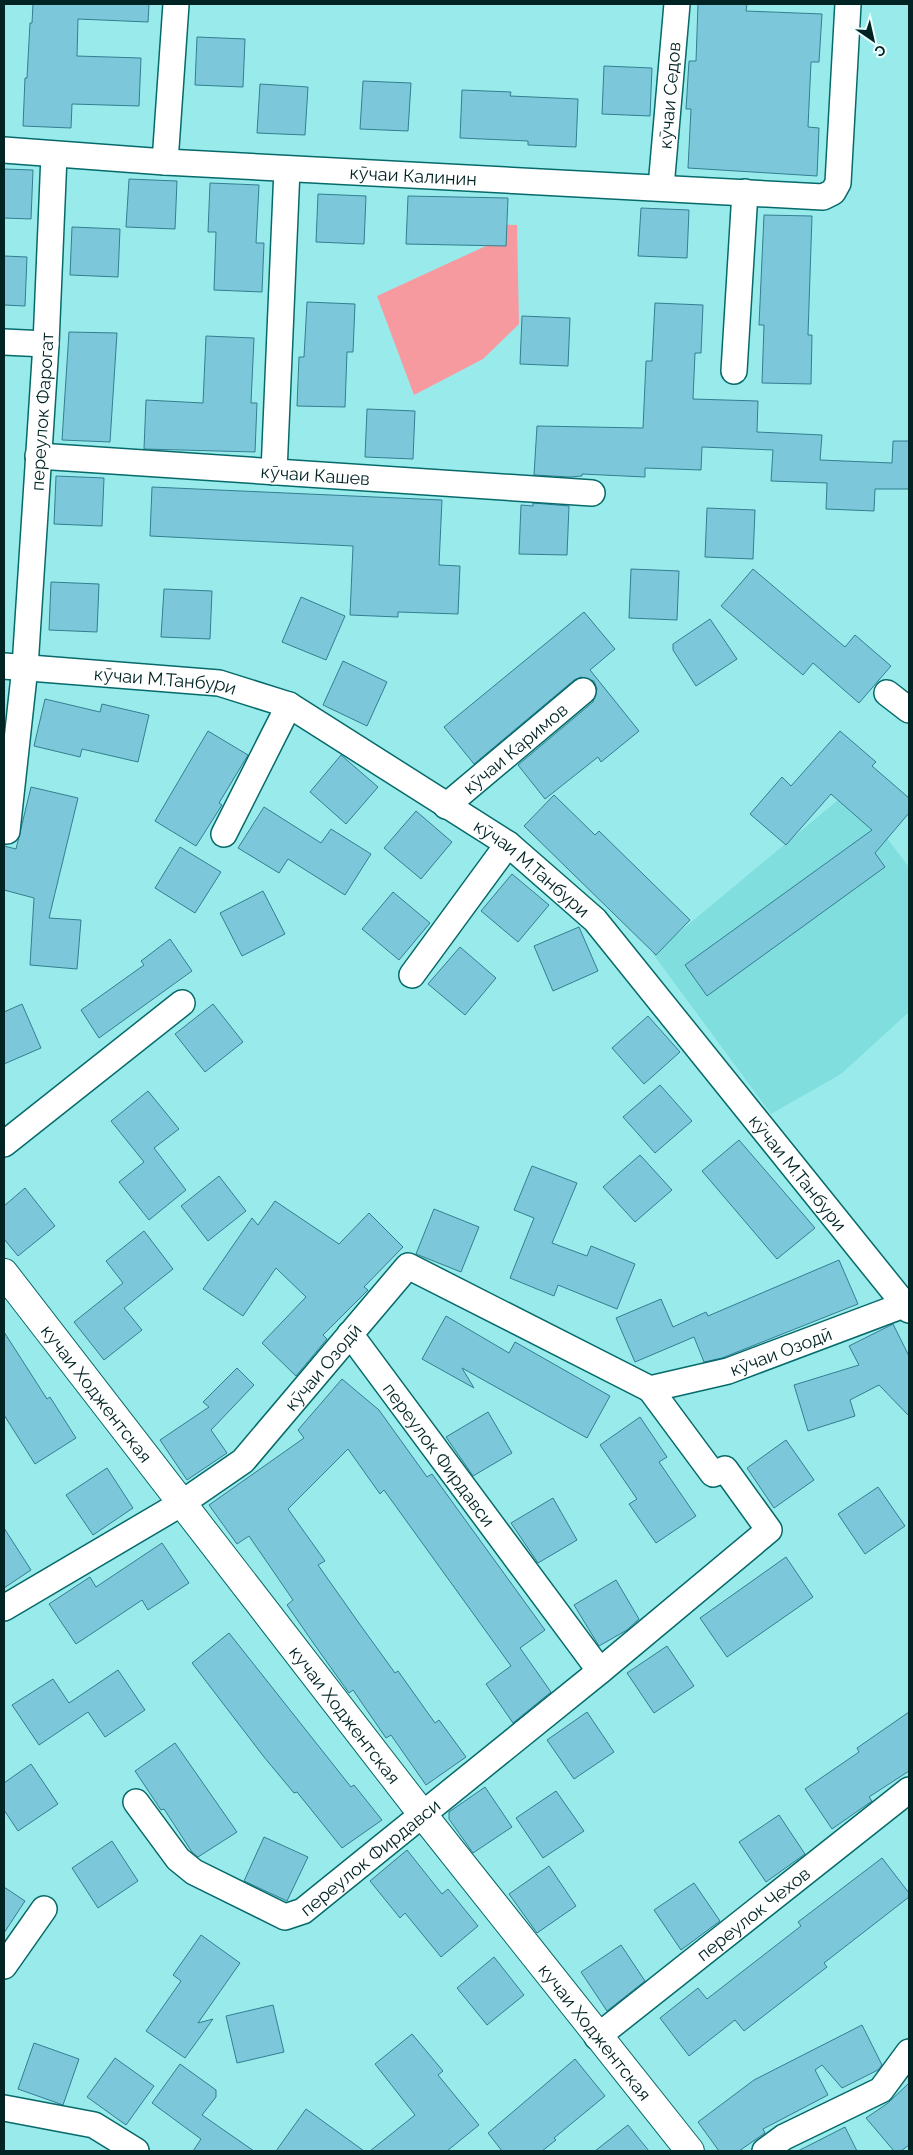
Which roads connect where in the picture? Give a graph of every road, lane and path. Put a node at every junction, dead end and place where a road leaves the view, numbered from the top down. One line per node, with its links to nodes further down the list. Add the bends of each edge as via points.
1 (176, 4): 6 (street)
2 (677, 4): 8 (street, кӯчаи Седов)
3 (848, 4): 9 (street, кӯчаи Калинин, via 838,183 833,192 823,196)
4 (4, 150): 5 (street, кӯчаи Калинин)
5 (54, 155): 6 (street, кӯчаи Калинин); 11 (street, переулок Фарогат)
6 (166, 162): 7 (street, кӯчаи Калинин)
7 (287, 169): 8 (street, кӯчаи Калинин); 14 (street)
8 (661, 187): 9 (street, кӯчаи Калинин)
9 (745, 192): 12 (street)
10 (4, 342): 11 (street)
11 (46, 344): 13 (street, переулок Фарогат)
12 (734, 371)
13 (38, 456): 14 (street, кӯчаи Кашев); 16 (street, переулок Фарогат)
14 (274, 472): 15 (street, кӯчаи Кашев)
15 (592, 494)
16 (15, 666): 19 (street, кӯчаи М.Танбури, via 218,683); 22 (street, переулок Фарогат)
17 (583, 692): 21 (street, кӯчаи Каримов)
18 (887, 693): 20 (street)
19 (289, 705): 21 (street, кӯчаи М.Танбури); 23 (street)
20 (909, 710)
21 (446, 806): 24 (street, кӯчаи М.Танбури)
22 (7, 831)
23 (224, 834)
24 (508, 844): 25 (street); 29 (street, кӯчаи М.Танбури, via 595,920)
25 (412, 975)
26 (182, 1003): 27 (street)
27 (4, 1144)
28 (4, 1273): 32 (main road, кучаи Ходжентская)
29 (908, 1306): 31 (street, кӯчаи Озодӣ, via 728,1371)
30 (350, 1334): 31 (street, кӯчаи Озодӣ, via 408,1266); 32 (street, кӯчаи Озодӣ, via 242,1461); 35 (street, переулок Фирдавси)
31 (650, 1389): 33 (street, кӯчаи Озодӣ, via 713,1474 725,1469)
32 (182, 1503): 34 (street, кӯчаи Озодӣ); 38 (main road, кучаи Ходжентская)
33 (769, 1530): 35 (street, переулок Фирдавси)
34 (4, 1608)
35 (600, 1671): 38 (street, переулок Фирдавси)
36 (909, 1790): 41 (street, переулок Чехов)
37 (136, 1802): 38 (street, переулок Фирдавси, via 178,1859 194,1872 285,1916 303,1911)
38 (422, 1815): 41 (main road, кучаи Ходжентская)
39 (44, 1909): 40 (street)
40 (4, 1966)
41 (597, 2037): 45 (main road, кучаи Ходжентская)
42 (909, 2052): 46 (street, via 881,2090 784,2137)
43 (4, 2108): 44 (street, via 94,2125)
44 (136, 2151)
45 (690, 2151)
46 (765, 2151)

